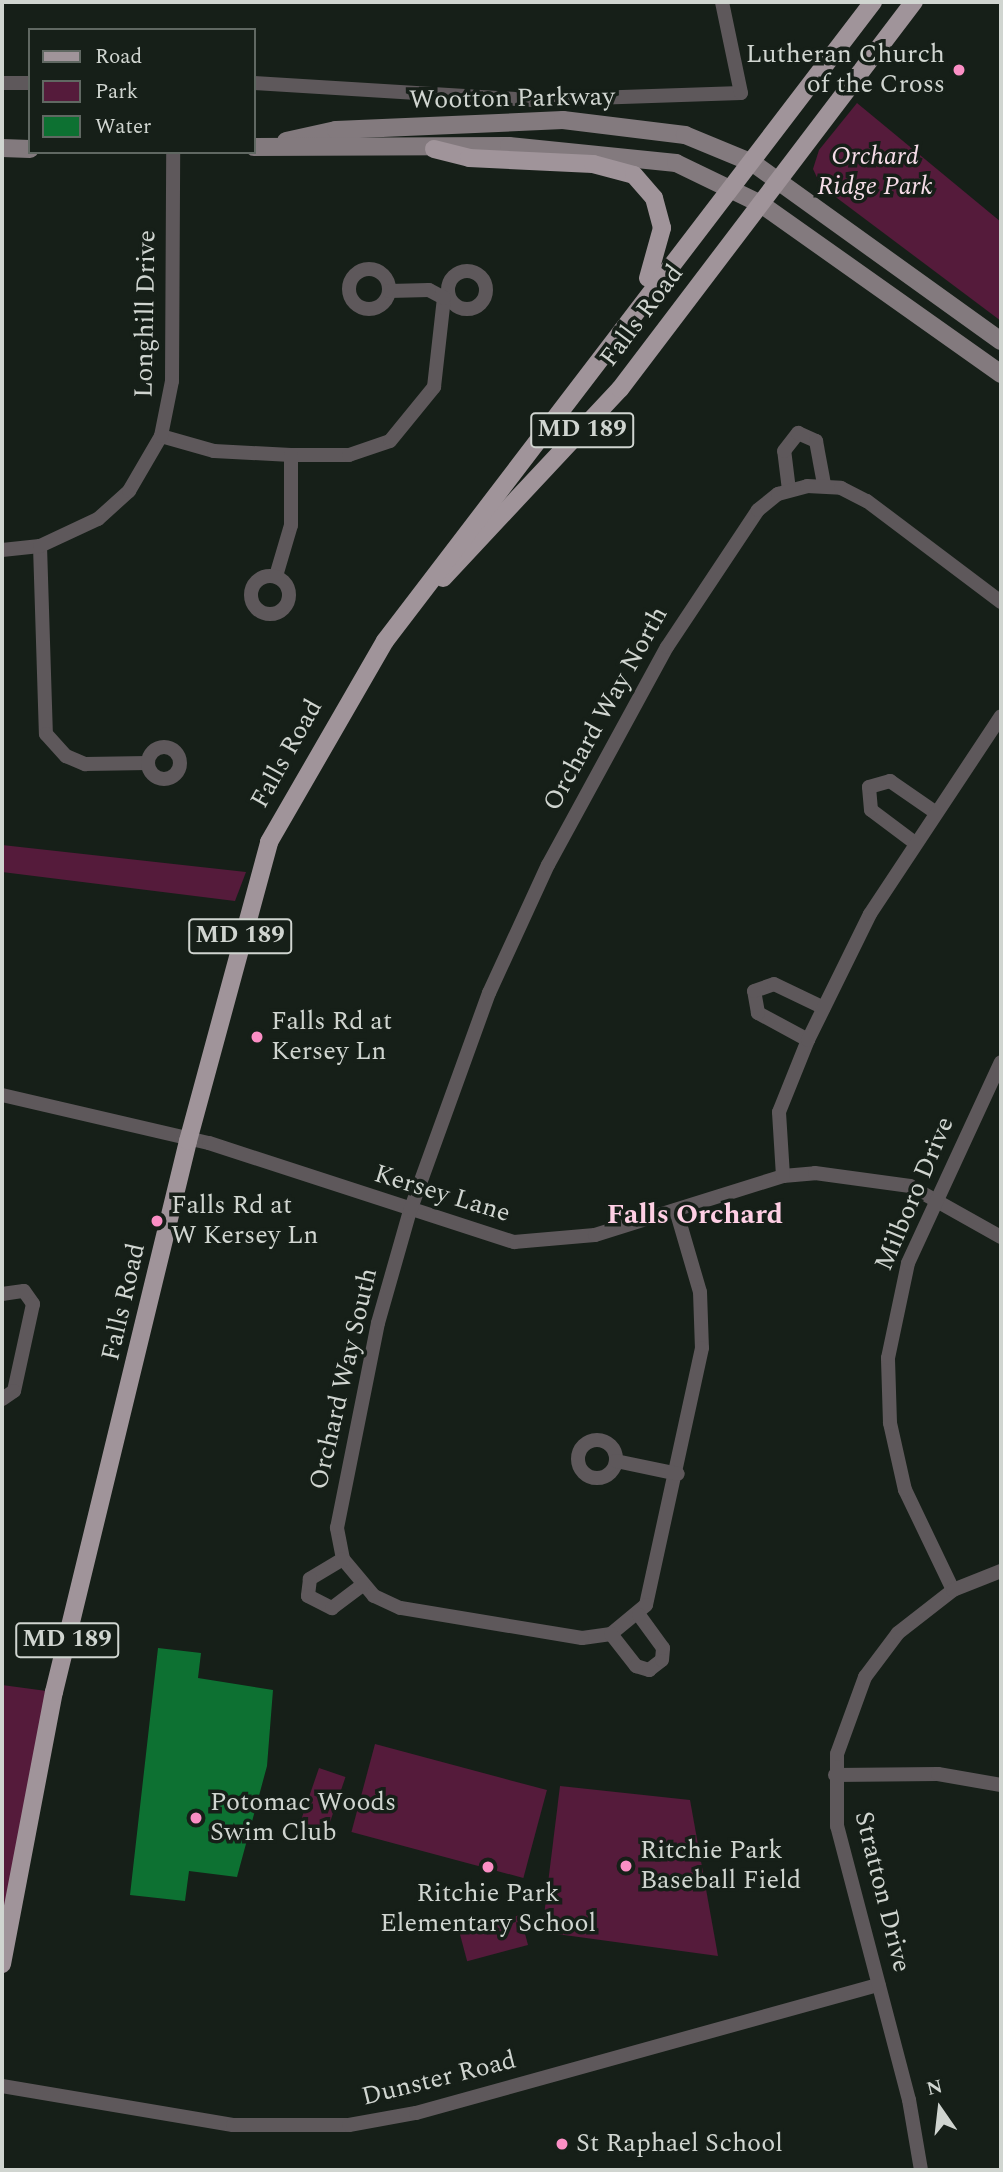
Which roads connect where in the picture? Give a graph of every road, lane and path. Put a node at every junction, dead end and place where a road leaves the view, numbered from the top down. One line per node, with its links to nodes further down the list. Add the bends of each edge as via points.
1 (722, 2): 6 (street, via 741,93 533,100)
2 (873, 2): 13 (main road, Falls Road / MD 189)
3 (914, 2): 14 (main road, Falls Road / MD 189)
4 (2, 83): 5 (street)
5 (28, 83)
6 (256, 83)
7 (256, 147): 13 (main road, Wootton Parkway, via 336,130 563,120 685,135)
8 (256, 147): 11 (main road, Wootton Parkway)
9 (2, 149): 10 (main road)
10 (28, 149)
11 (434, 149): 15 (main road, Wootton Parkway, via 509,146 617,154 676,163); 18 (main road, via 469,158 600,165 643,183 659,207 663,240)
12 (173, 154): 21 (street, Longhill Drive, via 172,381)
13 (753, 163): 14 (main road, Wootton Parkway); 15 (main road, Falls Road / MD 189)
14 (779, 180): 16 (main road, Falls Road / MD 189); 19 (main road, Wootton Parkway)
15 (729, 186): 16 (main road, Wootton Parkway); 18 (main road, Falls Road / MD 189)
16 (761, 204): 20 (main road, Wootton Parkway); 29 (main road, Falls Road / MD 189, via 620,389)
17 (389, 291): 22 (street, via 429,290 446,297 439,375 401,431 362,453)
18 (624, 322): 29 (main road, Falls Road / MD 189)
19 (1001, 341)
20 (1001, 374)
21 (161, 436): 22 (street, via 214,452); 25 (street, Longhill Drive, via 141,475 98,519)
22 (291, 455): 27 (street, via 291,525)
23 (824, 484): 24 (street, Orchard Way North); 24 (street, via 816,441 798,433 784,451); 28 (street, via 867,501)
24 (789, 490): 42 (street, Orchard Way North, via 754,516 612,741 489,993)
25 (40, 545): 26 (street, Longhill Drive); 31 (street, via 46,734 66,756 85,764)
26 (2, 550)
27 (276, 576)
28 (1001, 602)
29 (385, 640): 38 (main road, Falls Road / MD 189, via 269,842)
30 (1001, 716): 32 (street)
31 (148, 763)
32 (936, 812): 33 (street); 33 (street, via 890,781 869,787 871,810)
33 (915, 843): 34 (street, via 870,914)
34 (824, 1008): 35 (street); 35 (street, via 774,984 754,991 758,1013)
35 (808, 1040): 39 (street, via 779,1112)
36 (1001, 1062): 40 (street, Milboro Drive)
37 (2, 1095): 38 (street, Kersey Lane)
38 (188, 1140): 42 (street, Kersey Lane); 56 (main road, Falls Road / MD 189, via 54,1692)
39 (783, 1176): 40 (street, Kersey Lane, via 852,1174 911,1186); 41 (street, Kersey Lane)
40 (936, 1199): 43 (street, Kersey Lane); 51 (street, Milboro Drive, via 898,1296 888,1390 905,1490)
41 (676, 1210): 42 (street, Kersey Lane, via 541,1243 489,1237); 47 (street, via 704,1323)
42 (410, 1211): 48 (street, Orchard Way South, via 342,1486 337,1528)
43 (1001, 1237)
44 (2, 1294): 45 (street, via 24,1291 33,1304 14,1391)
45 (2, 1399)
46 (616, 1461): 47 (street)
47 (678, 1474): 52 (street, via 655,1579)
48 (343, 1559): 50 (street, Orchard Way South); 50 (street, via 310,1579 308,1596 332,1608)
49 (1001, 1571): 51 (street, Stratton Drive)
50 (362, 1585): 53 (street, Orchard Way South, via 400,1608 569,1636)
51 (953, 1590): 54 (street, Stratton Drive, via 911,1621 875,1661 843,1728)
52 (639, 1615): 53 (street); 53 (street, via 663,1648 662,1660 649,1670 636,1666)
53 (611, 1634)
54 (835, 1774): 55 (street, via 938,1774); 57 (street, Stratton Drive, via 837,1826)
55 (1001, 1785)
56 (2, 1964)
57 (879, 1985): 58 (street, Dunster Road, via 416,2113 349,2126 233,2125); 59 (street, Stratton Drive)
58 (2, 2086)
59 (921, 2170)

